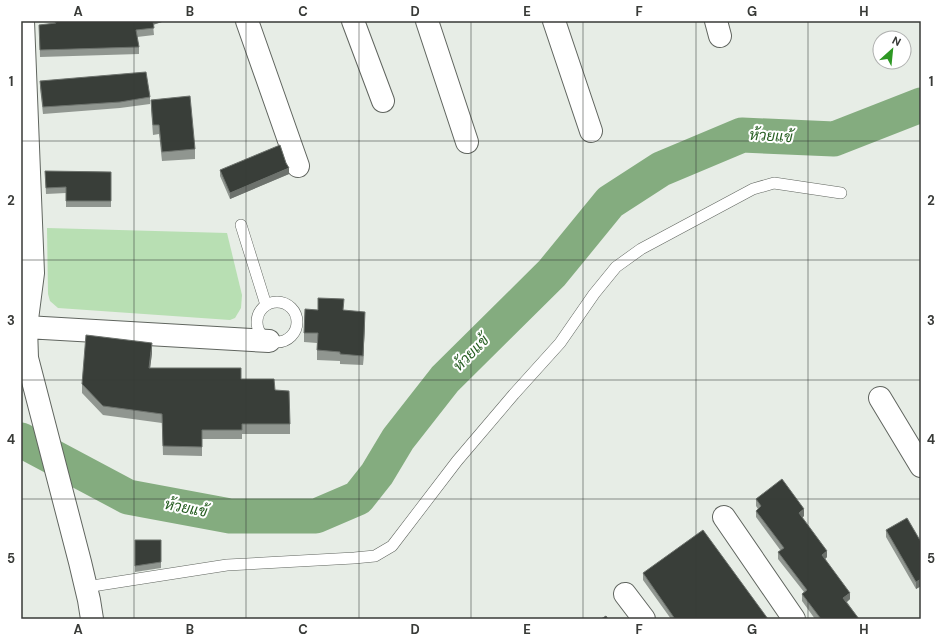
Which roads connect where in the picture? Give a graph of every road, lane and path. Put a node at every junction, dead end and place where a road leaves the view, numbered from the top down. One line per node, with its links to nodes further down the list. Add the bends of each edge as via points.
1 (22, 21): 6 (street)
2 (247, 21): 10 (street)
3 (353, 21): 7 (street)
4 (428, 21): 9 (street)
5 (554, 21): 8 (street)
6 (23, 84): 15 (street, via 33,273)
7 (383, 101)
8 (591, 131)
9 (467, 142)
10 (298, 166)
11 (842, 193): 21 (lane, via 774,182 753,189 641,249 616,267 560,343 457,461 392,546 375,556 227,565)
12 (241, 225): 13 (lane)
13 (266, 305): 14 (lane); 17 (lane, via 272,302 285,303 295,313 297,320 297,327 290,339 276,343)
14 (258, 314): 16 (lane); 17 (lane, via 256,321 259,333)
15 (26, 327): 16 (street); 21 (street, via 27,358)
16 (241, 332): 17 (street)
17 (269, 341)
18 (880, 398): 19 (street)
19 (921, 466)
20 (724, 517): 25 (street)
21 (86, 588): 23 (street)
22 (625, 594): 24 (street)
23 (92, 619)
24 (644, 619)
25 (794, 619)

